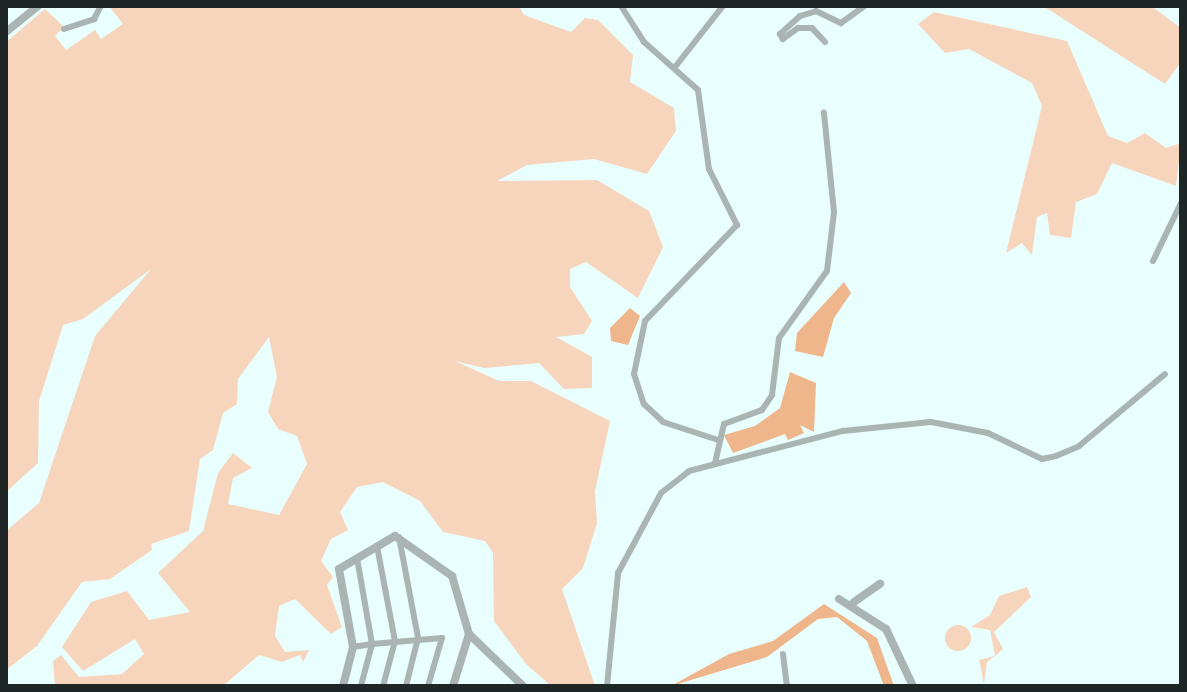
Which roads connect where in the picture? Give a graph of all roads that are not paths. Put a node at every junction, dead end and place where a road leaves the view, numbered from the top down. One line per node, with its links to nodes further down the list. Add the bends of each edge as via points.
1 (38, 6): 7 (street)
2 (101, 6): 6 (street, via 94,19)
3 (621, 6): 9 (street, via 644,42)
4 (723, 6): 9 (street)
5 (864, 6): 8 (street, via 841,23 816,11 800,16 780,34 783,39 798,28 812,28)
6 (64, 29)
7 (6, 32)
8 (825, 42)
9 (675, 67): 14 (street, via 698,90 709,169 737,225 645,321 634,374 644,404 663,422)
10 (824, 113): 14 (street, via 834,212 827,271 779,338 772,395 762,410 724,424)
11 (1181, 203): 12 (street)
12 (1153, 261)
13 (1165, 374): 15 (street, via 1079,446 1042,459 965,426 931,422 843,431)
14 (718, 440): 15 (street)
15 (715, 463): 35 (street, via 689,471 661,493 635,534 618,573)
16 (399, 536): 17 (street); 22 (street, via 452,576); 23 (street)
17 (377, 546): 18 (street); 24 (street)
18 (357, 558): 25 (street); 26 (street, via 339,569)
19 (880, 584): 21 (street)
20 (839, 599): 21 (street)
21 (854, 602): 37 (street, via 886,629)
22 (469, 634): 33 (street); 34 (street)
23 (418, 638): 24 (street); 31 (street); 32 (street, via 442,638)
24 (395, 641): 25 (street); 30 (street)
25 (372, 644): 26 (street); 29 (street)
26 (353, 647): 28 (street)
27 (783, 654): 36 (street)
28 (343, 686)
29 (361, 686)
30 (383, 686)
31 (406, 686)
32 (428, 686)
33 (453, 686)
34 (523, 686)
35 (607, 686)
36 (787, 686)
37 (913, 686)

